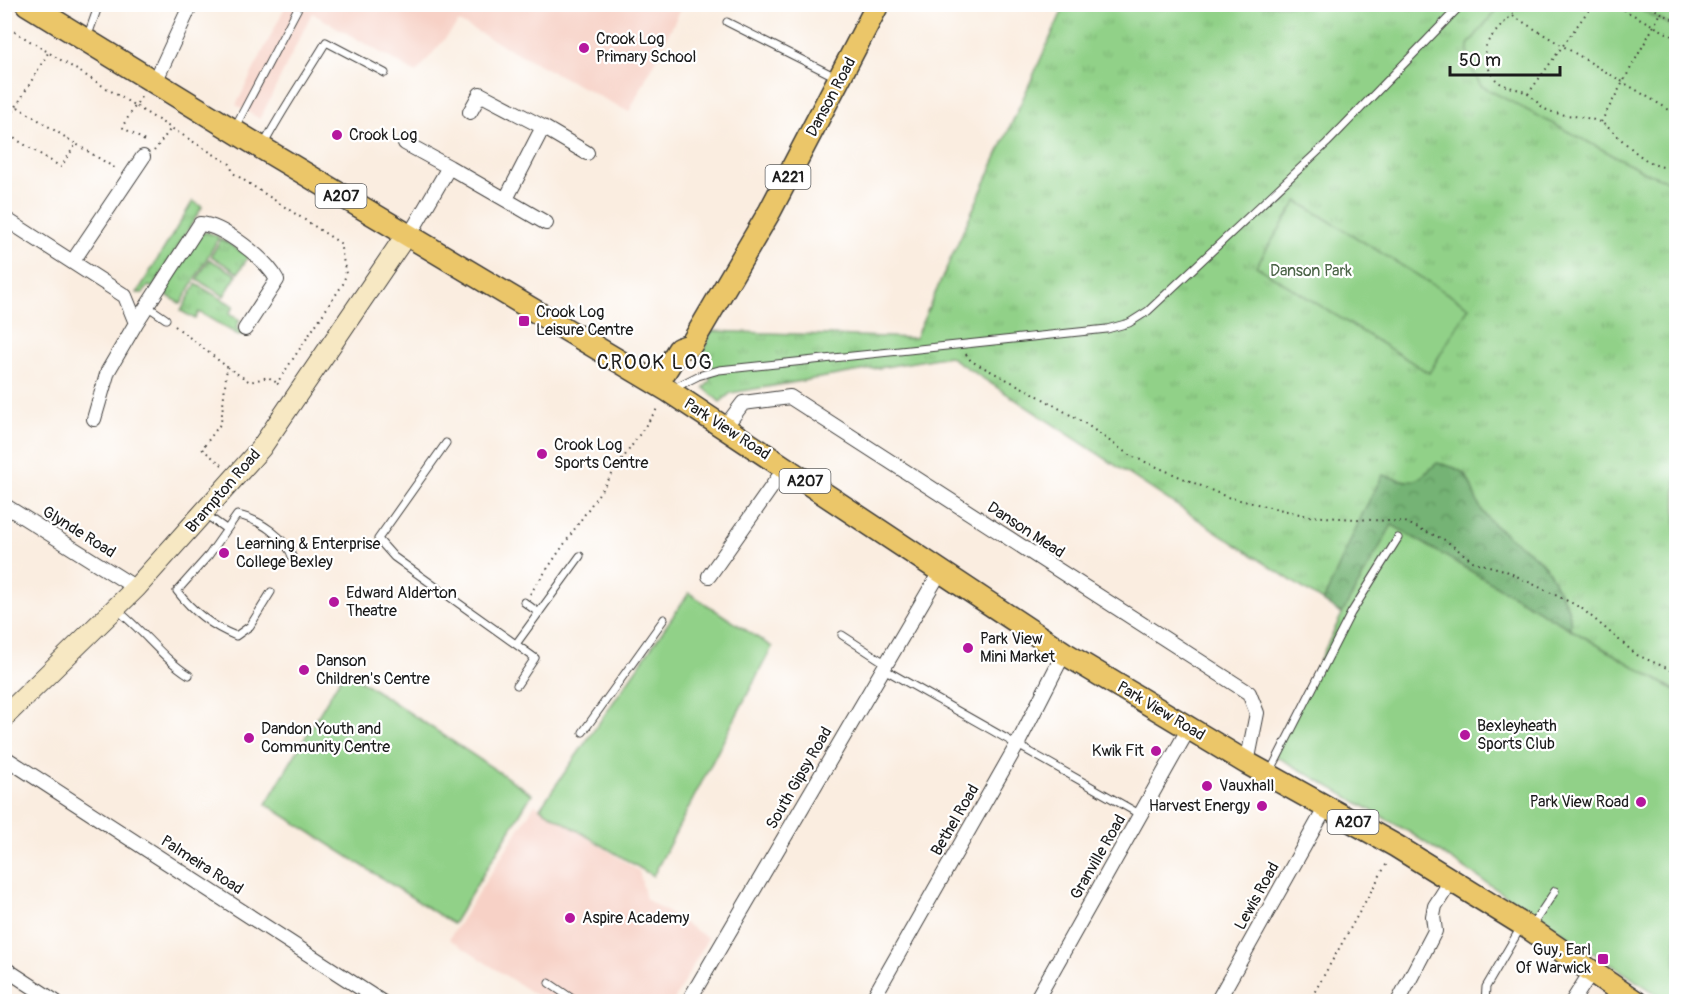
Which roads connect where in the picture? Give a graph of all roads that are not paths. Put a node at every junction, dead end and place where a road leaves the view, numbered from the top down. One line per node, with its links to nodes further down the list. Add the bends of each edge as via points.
1 (27, 4): 8 (main road, A207)
2 (99, 4): 8 (lane)
3 (191, 4): 11 (street)
4 (300, 4): 14 (lane)
5 (878, 4): 10 (main road, Danson Road / A221)
6 (1461, 4): 29 (lane, via 1327,143 1130,324 719,370)
7 (727, 22): 10 (lane)
8 (86, 40): 11 (main road, A207)
9 (385, 73): 16 (lane, via 326,42)
10 (841, 80): 29 (main road, Danson Road / A221, via 691,345 693,355)
11 (150, 87): 14 (main road, A207)
12 (470, 112): 13 (street, via 480,94)
13 (543, 127): 17 (street); 20 (street)
14 (233, 131): 16 (main road, A207)
15 (405, 143): 19 (street)
16 (262, 148): 23 (main road, A207)
17 (587, 153)
18 (143, 157): 24 (street)
19 (449, 167): 20 (street); 23 (street)
20 (506, 199): 22 (street)
21 (4, 218): 24 (street)
22 (546, 223)
23 (407, 235): 29 (main road, A207); 35 (street, Brampton Road, via 261,448)
24 (73, 261): 27 (street, via 125,296)
25 (147, 306): 26 (lane); 27 (street); 28 (street, via 200,224 212,224 270,265 278,280)
26 (166, 319)
27 (136, 323): 30 (street, via 108,371)
28 (244, 329)
29 (663, 387): 31 (main road, Park View Road / A207)
30 (94, 419)
31 (725, 427): 33 (main road, Park View Road / A207); 59 (street, Danson Mead, via 743,403 790,397 1249,693 1257,713)
32 (446, 443): 49 (lane, via 378,539 394,557)
33 (785, 468): 40 (main road, Park View Road / A207); 41 (street, Park View Road)
34 (4, 505): 42 (street, Glynde Road)
35 (205, 514): 36 (lane); 42 (street, Brampton Road)
36 (226, 529): 39 (lane, via 237,515 248,517 290,548); 43 (lane, via 177,591 195,613 236,636 250,627)
37 (1398, 538): 60 (lane, via 1351,613)
38 (580, 556): 46 (lane)
39 (293, 559)
40 (940, 572): 50 (main road, Park View Road / A207); 51 (street, South Gipsy Road)
41 (709, 576)
42 (136, 588): 45 (street, Brampton Road)
43 (271, 592)
44 (524, 602): 46 (lane)
45 (115, 609): 52 (lane); 54 (street, Brampton Road)
46 (539, 613): 49 (lane)
47 (664, 619): 56 (lane)
48 (842, 635): 51 (lane)
49 (516, 644): 53 (lane, via 535,658)
50 (1064, 653): 55 (main road, Park View Road / A207); 57 (street, Bethel Road)
51 (884, 666): 57 (lane); 72 (street, South Gipsy Road)
52 (189, 675)
53 (517, 685)
54 (7, 710)
55 (1189, 728): 59 (main road, Park View Road / A207); 62 (street, Granville Road)
56 (583, 732)
57 (1017, 745): 62 (lane); 73 (street, Bethel Road)
58 (4, 757): 70 (street, Palmeira Road)
59 (1246, 763): 60 (main road, Park View Road / A207)
60 (1269, 775): 61 (main road, Park View Road / A207)
61 (1326, 807): 63 (main road, Park View Road / A207); 75 (street, Lewis Road)
62 (1141, 815): 74 (street, Granville Road)
63 (1451, 881): 65 (main road, Park View Road / A207); 76 (street, via 1435,906 1435,931)
64 (1555, 891): 65 (lane)
65 (1526, 927): 67 (main road, Park View Road / A207); 77 (lane, via 1486,987)
66 (4, 968): 69 (street)
67 (1592, 972): 78 (street); 79 (main road, Park View Road / A207)
68 (549, 983): 71 (lane)
69 (56, 1002)
70 (382, 1002)
71 (577, 1002)
72 (688, 1002)
73 (871, 1002)
74 (1035, 1002)
75 (1216, 1002)
76 (1398, 1002)
77 (1485, 1002)
78 (1572, 1002)
79 (1636, 1002)

